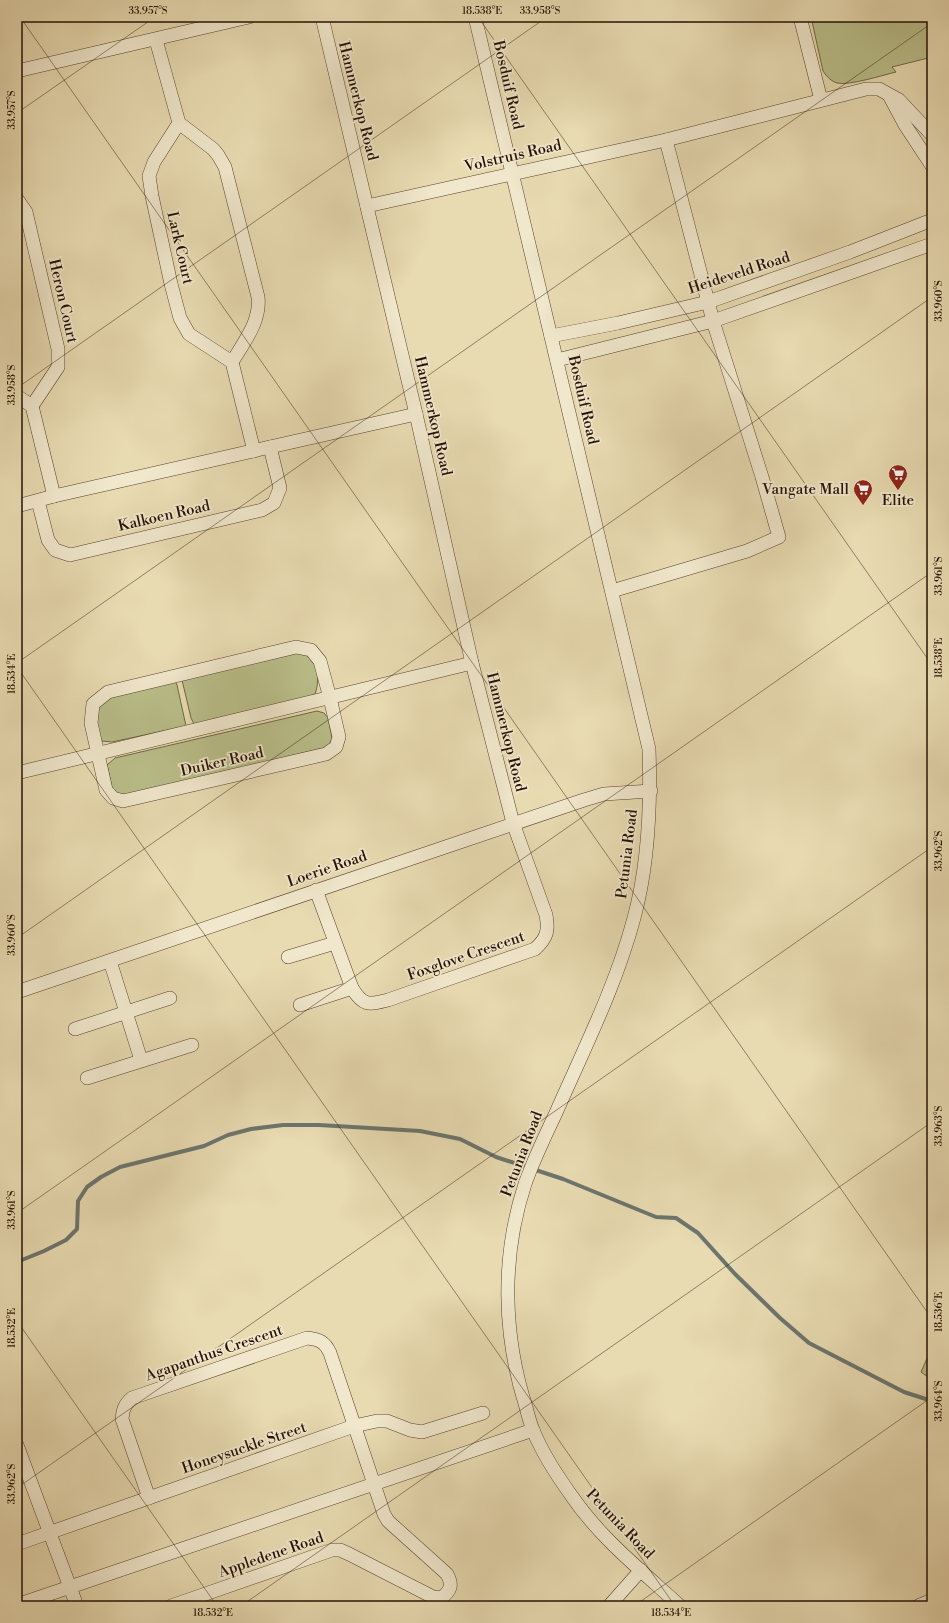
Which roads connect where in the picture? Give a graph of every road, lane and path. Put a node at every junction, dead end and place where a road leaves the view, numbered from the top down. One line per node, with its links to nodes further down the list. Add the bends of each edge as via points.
1 (249, 17): 5 (street)
2 (322, 17): 15 (street, Hammerkop Road)
3 (475, 17): 13 (street, Bosduif Road)
4 (800, 17): 8 (street)
5 (156, 40): 6 (street); 9 (street)
6 (17, 71)
7 (888, 93): 8 (street, Volstruis Road, via 879,89 866,89); 10 (street, Volstruis Road, via 899,100); 12 (street)
8 (821, 100): 11 (street, Volstruis Road)
9 (179, 123): 22 (street, via 213,149 222,160 258,297 259,308 254,325); 22 (street, Lark Court, via 154,162 149,176 171,284 180,318 190,334)
10 (932, 135)
11 (666, 140): 13 (street, Volstruis Road); 18 (street)
12 (932, 166)
13 (512, 172): 15 (street, Volstruis Road); 20 (street, Bosduif Road)
14 (17, 199): 24 (street, Heron Court, via 26,212 58,349 58,366)
15 (367, 206): 25 (street, Hammerkop Road)
16 (932, 220): 18 (street, Heideveld Road)
17 (932, 244): 19 (street)
18 (708, 302): 19 (street); 20 (street, Heideveld Road, via 618,324)
19 (713, 321): 21 (street); 31 (street, via 779,537 747,551)
20 (551, 336): 21 (street, Bosduif Road)
21 (557, 360): 31 (street, Bosduif Road)
22 (232, 362): 27 (street)
23 (17, 396): 24 (street)
24 (32, 406): 28 (street)
25 (416, 414): 26 (street); 32 (street, Hammerkop Road)
26 (270, 447): 27 (street); 29 (street, Kalkoen Road, via 280,488 274,503 262,510 70,555 54,550 48,540)
27 (254, 451): 28 (street)
28 (54, 496): 29 (street)
29 (38, 501): 30 (street)
30 (17, 506)
31 (612, 591): 36 (street, Bosduif Road, via 649,749)
32 (472, 663): 33 (street); 37 (street, Hammerkop Road)
33 (330, 698): 34 (street); 34 (street, Duiker Road, via 320,661 310,650 296,647 108,692 93,704 91,723); 34 (street, Duiker Road, via 339,737 336,747 326,754 123,801 113,798 106,790)
34 (97, 753): 35 (street)
35 (17, 773)
36 (651, 791): 37 (street, Loerie Road, via 604,794); 53 (street, Petunia Road, via 645,865 634,918 618,970 525,1183 510,1250 507,1272 508,1326 518,1384)
37 (512, 823): 38 (street, Loerie Road); 42 (street, Foxglove Crescent, via 546,915 548,924 544,940 535,949 375,1003 359,999)
38 (316, 890): 39 (street, Foxglove Crescent); 41 (street, Loerie Road)
39 (335, 943): 40 (street); 42 (street, Foxglove Crescent)
40 (288, 957)
41 (110, 960): 43 (street, Loerie Road); 46 (street)
42 (352, 988): 45 (street)
43 (17, 992)
44 (170, 998): 46 (street)
45 (300, 1005)
46 (126, 1013): 47 (street); 49 (street)
47 (75, 1030)
48 (192, 1045): 49 (street)
49 (141, 1060): 50 (street)
50 (87, 1078)
51 (484, 1413): 52 (street, Honeysuckle Street, via 422,1432 387,1421)
52 (354, 1426): 55 (street, Agapanthus Crescent); 56 (street, Honeysuckle Street); 56 (street, Agapanthus Crescent, via 330,1353 326,1344 316,1339 307,1338 132,1398 123,1408 122,1419)
53 (533, 1430): 55 (street); 59 (street, Petunia Road, via 572,1497 609,1540)
54 (17, 1445): 57 (street)
55 (374, 1483): 60 (street); 64 (street, Appledene Road, via 388,1521 450,1580 451,1587 441,1598 433,1598 340,1550 332,1550)
56 (149, 1498): 57 (street, Honeysuckle Street)
57 (49, 1532): 58 (street, Honeysuckle Street); 60 (street)
58 (17, 1544)
59 (641, 1570): 65 (street); 66 (street, Petunia Road)
60 (69, 1587): 62 (street); 63 (street)
61 (932, 1600): 67 (street)
62 (17, 1605)
63 (77, 1606)
64 (171, 1606)
65 (609, 1606)
66 (680, 1606)
67 (918, 1606)

